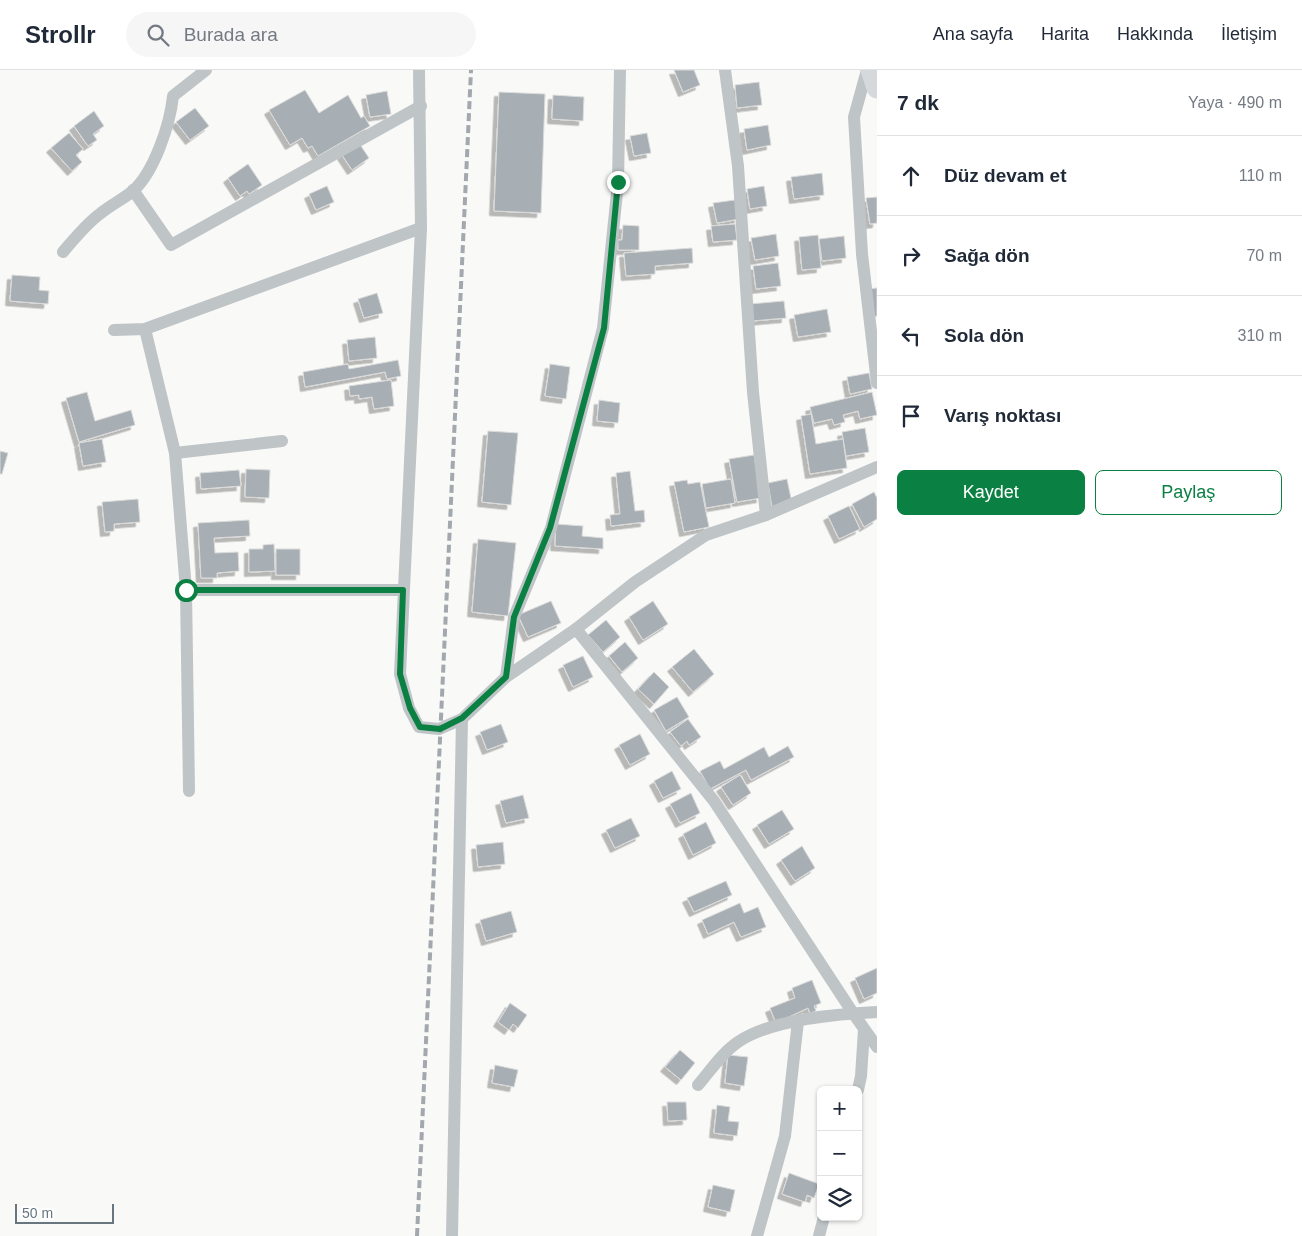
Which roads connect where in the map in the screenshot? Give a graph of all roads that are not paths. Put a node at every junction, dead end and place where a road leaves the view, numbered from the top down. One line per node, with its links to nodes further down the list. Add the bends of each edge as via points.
1 (206, 70): 8 (street, via 173,96 154,162)
2 (419, 70): 7 (street)
3 (620, 70): 21 (street, via 618,182 604,328 550,528 514,617)
4 (725, 70): 17 (street, via 738,166 753,392)
5 (869, 70): 6 (highway); 13 (street, via 854,117 862,254)
6 (877, 88)
7 (421, 106): 8 (street, via 171,246); 9 (street)
8 (133, 190): 10 (street, via 81,230)
9 (421, 228): 11 (street); 19 (street)
10 (64, 252)
11 (145, 329): 12 (street); 15 (street)
12 (114, 330)
13 (877, 383)
14 (282, 441): 15 (street)
15 (175, 453): 18 (street)
16 (877, 467): 17 (street)
17 (766, 515): 20 (street, via 706,535 635,582)
18 (186, 590): 19 (street); 23 (street)
19 (403, 590): 22 (street, via 400,674 410,708 420,727 440,729)
20 (576, 629): 21 (street); 25 (street, via 714,801)
21 (506, 677): 22 (street)
22 (462, 718): 32 (street)
23 (189, 791)
24 (877, 1012): 25 (street)
25 (852, 1013): 26 (street); 27 (street)
26 (798, 1021): 29 (street, via 738,1042); 33 (street, via 785,1136)
27 (864, 1030): 28 (street); 30 (street)
28 (877, 1047)
29 (698, 1085)
30 (859, 1086)
31 (823, 1221): 34 (street)
32 (452, 1236)
33 (756, 1236)
34 (819, 1236)

